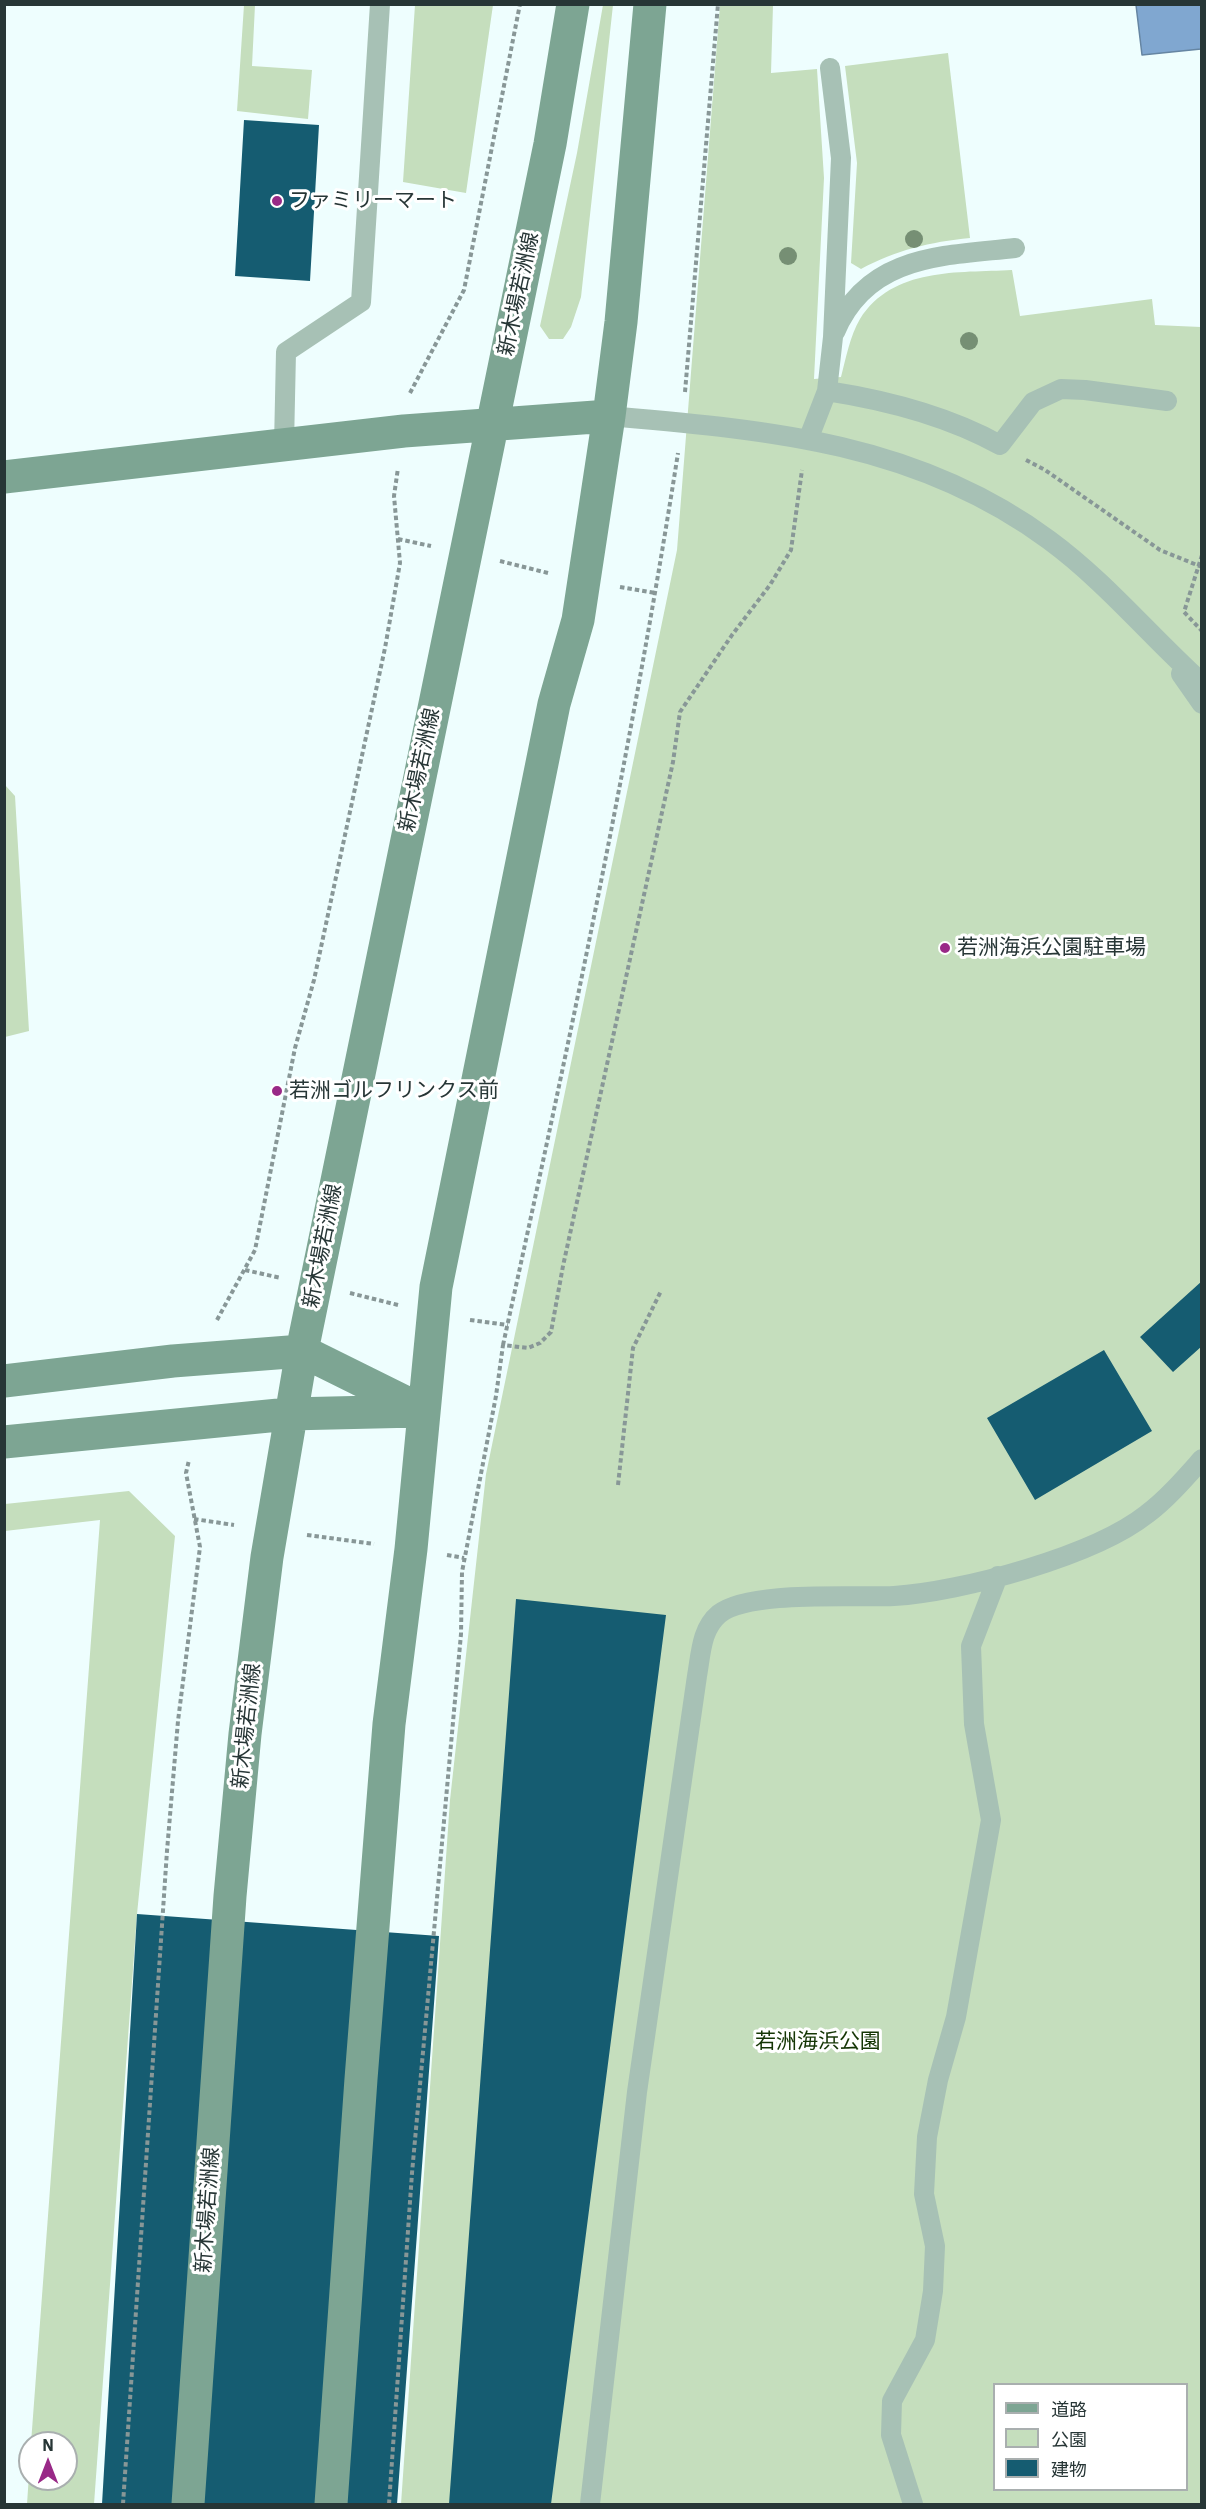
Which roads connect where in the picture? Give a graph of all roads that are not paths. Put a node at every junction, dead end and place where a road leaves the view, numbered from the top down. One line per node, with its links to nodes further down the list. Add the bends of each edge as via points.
1 (380, 4): 12 (lane, via 361,302 286,352)
2 (573, 4): 10 (street, 新木場若洲線, via 550,144)
3 (650, 4): 9 (street)
4 (830, 68): 6 (lane, via 841,158)
5 (1016, 248): 6 (lane, via 930,259 890,271 875,279 846,310)
6 (833, 337): 7 (lane)
7 (827, 391): 8 (lane, via 905,408 1000,446 1033,402 1061,389); 11 (lane)
8 (1167, 401)
9 (609, 416): 10 (street); 11 (lane); 19 (street, via 578,620 554,704 436,1287)
10 (490, 424): 12 (street); 17 (street, 新木場若洲線)
11 (808, 440): 14 (lane, via 921,469 997,506 1050,540 1111,593)
12 (284, 445): 13 (street)
13 (4, 477)
14 (1160, 645): 15 (lane); 16 (lane)
15 (1202, 683)
16 (1202, 704)
17 (302, 1351): 18 (street); 19 (street); 20 (street, 新木場若洲線)
18 (4, 1380)
19 (423, 1411): 20 (street); 25 (street, via 388,1735)
20 (290, 1414): 21 (street); 24 (street, 新木場若洲線, via 244,1734)
21 (4, 1442)
22 (1202, 1460): 23 (lane, via 1147,1515 1097,1543)
23 (998, 1576): 26 (lane, via 896,1596 754,1601 721,1612 706,1628 638,2092); 27 (lane, via 971,1646 974,1724 991,1820 956,2017 927,2137 924,2194 935,2246 933,2291 925,2340 892,2401 891,2435)
24 (188, 2505)
25 (331, 2505)
26 (590, 2505)
27 (913, 2505)

